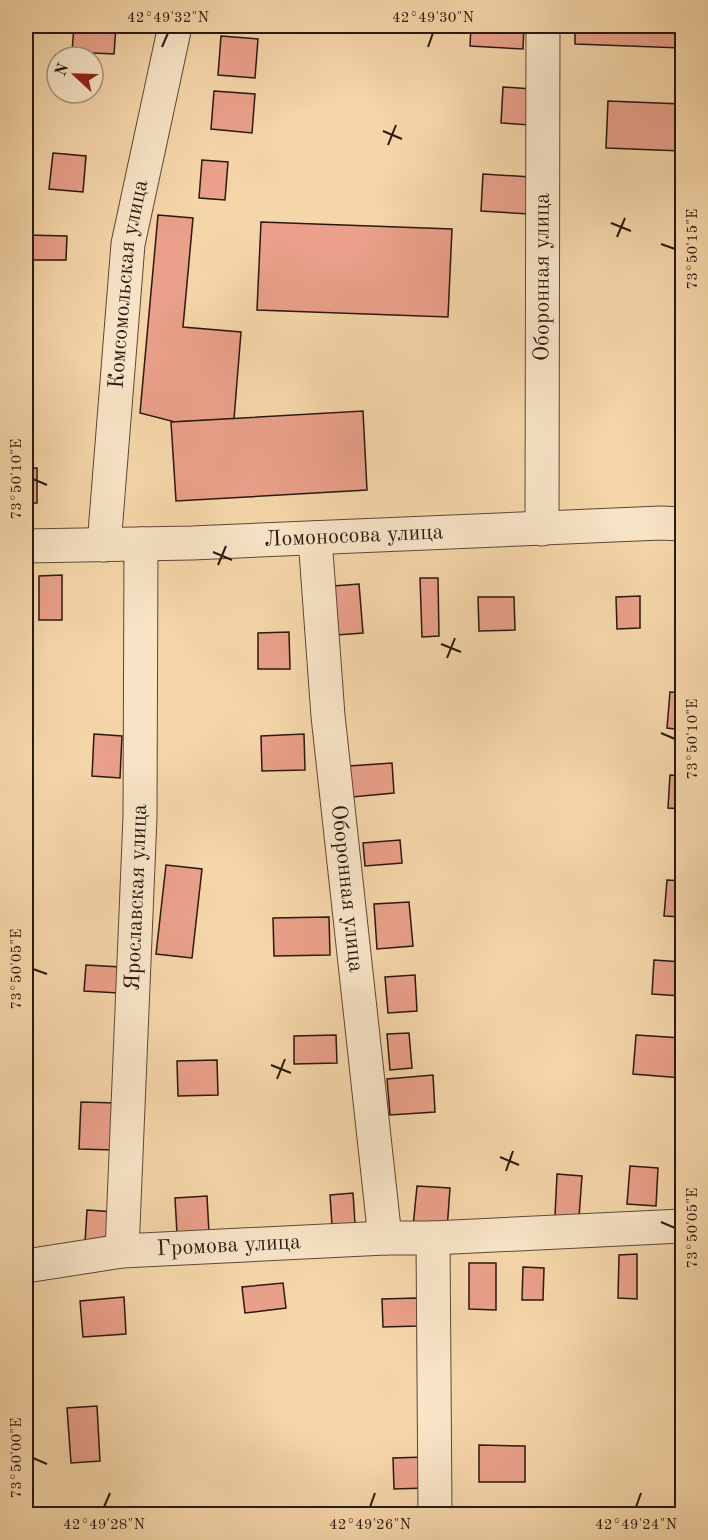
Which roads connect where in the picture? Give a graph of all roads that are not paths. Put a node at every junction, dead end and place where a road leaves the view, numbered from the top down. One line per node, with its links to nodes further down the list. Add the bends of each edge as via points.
1 (175, 26): 7 (street, Комсомольская улица, via 129,244)
2 (543, 26): 4 (street, Оборонная улица)
3 (682, 524): 4 (street, Ломоносова улица)
4 (542, 529): 5 (street, Ломоносова улица)
5 (315, 538): 6 (street, Ломоносова улица); 10 (street, Оборонная улица, via 328,716)
6 (141, 544): 7 (street, Ломоносова улица); 12 (street, Ярославская улица, via 140,817)
7 (104, 545): 8 (street, Ломоносова улица)
8 (26, 546)
9 (682, 1226): 11 (street, Громова улица)
10 (385, 1238): 11 (street, Громова улица); 12 (street, Громова улица)
11 (433, 1238): 14 (street)
12 (122, 1251): 13 (street, Громова улица)
13 (26, 1266)
14 (435, 1515)

